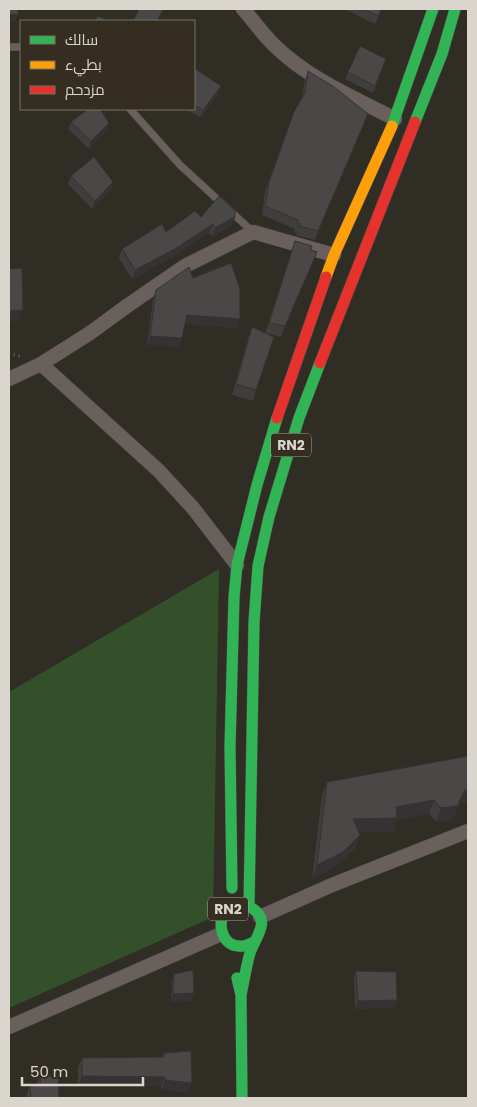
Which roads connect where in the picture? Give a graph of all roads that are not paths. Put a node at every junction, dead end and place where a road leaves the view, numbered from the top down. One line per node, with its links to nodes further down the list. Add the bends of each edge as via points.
1 (243, 9): 5 (street, via 275,47 299,66)
2 (433, 9): 5 (highway, RN2)
3 (455, 9): 13 (highway, RN2, via 442,54 299,418 269,517 258,566 254,622)
4 (131, 110): 6 (lane, via 180,166)
5 (395, 119): 7 (highway, RN2)
6 (253, 232): 7 (street); 8 (street, via 185,266)
7 (334, 255): 10 (highway, RN2, via 284,396)
8 (41, 364): 9 (street); 10 (street, via 159,471 193,508)
9 (9, 379)
10 (237, 565): 12 (highway, RN2, via 230,747)
11 (468, 832): 14 (street)
12 (233, 906): 13 (highway, RN2); 15 (highway, RN2, via 221,918)
13 (250, 906): 14 (highway, RN2)
14 (260, 917): 16 (highway, RN2, via 261,931)
15 (221, 934): 16 (highway, RN2, via 232,949); 19 (street)
16 (254, 942): 18 (highway, RN2)
17 (236, 970): 18 (highway, RN2)
18 (241, 995): 20 (highway, RN2)
19 (9, 1027)
20 (242, 1098)

